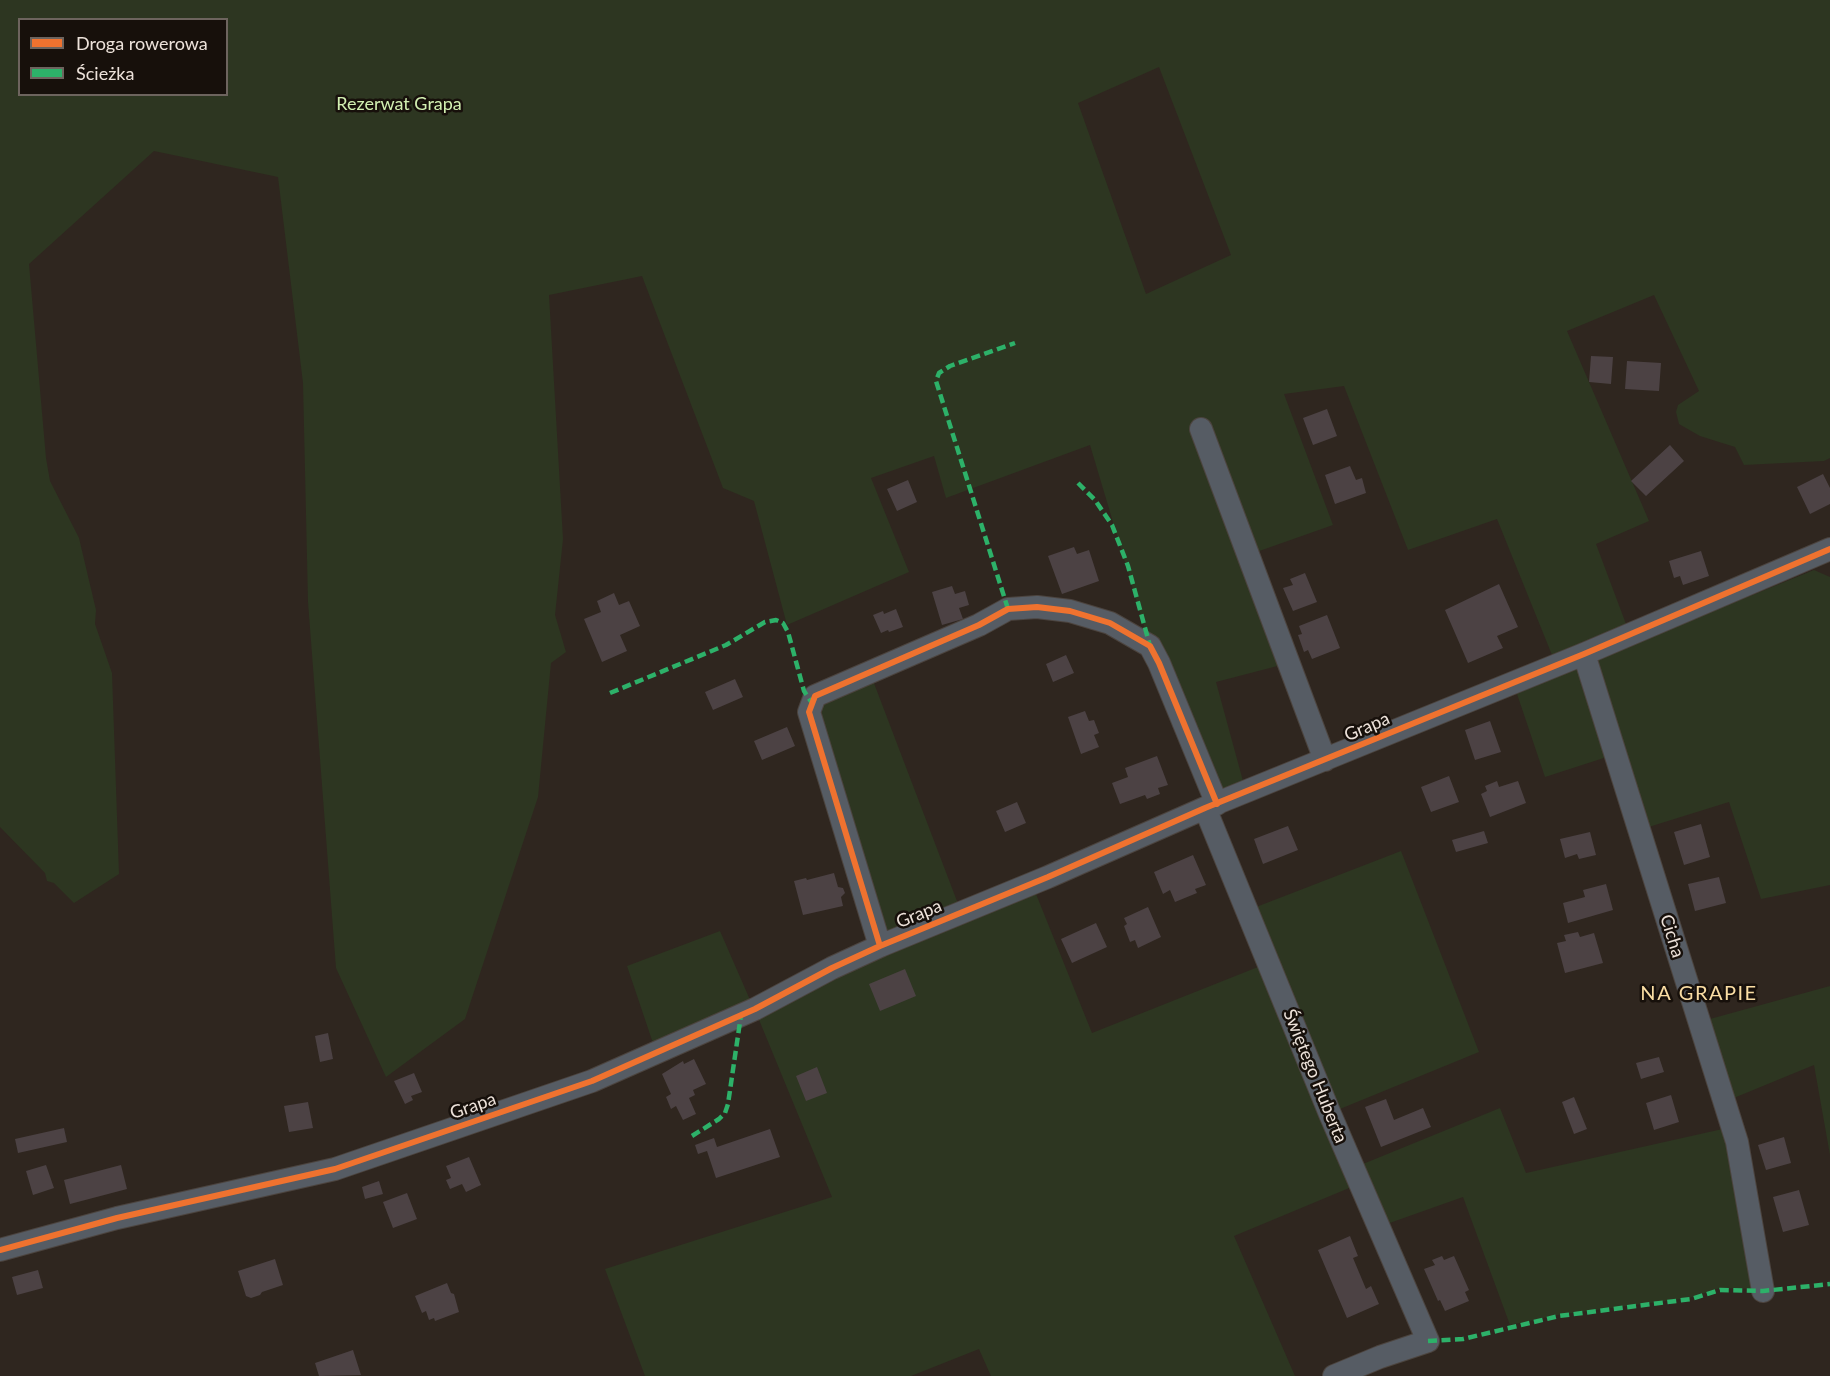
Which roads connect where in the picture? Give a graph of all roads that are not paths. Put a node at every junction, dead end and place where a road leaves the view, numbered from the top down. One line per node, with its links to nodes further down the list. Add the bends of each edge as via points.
1 (1201, 429): 4 (street)
2 (1830, 549): 3 (street, Grapa)
3 (1584, 654): 4 (street, Grapa); 8 (street, Cicha, via 1737,1142)
4 (1326, 760): 5 (street, Grapa)
5 (1211, 806): 6 (street, Grapa); 6 (street, Świętego Huberta, via 1150,646 1110,623 1070,611 1008,609 815,696 809,712); 9 (street, Świętego Huberta, via 1330,1114 1428,1341)
6 (880, 946): 7 (street, Grapa, via 754,1009 592,1081 335,1169 117,1218)
7 (0, 1250)
8 (1763, 1291)
9 (1334, 1376)

